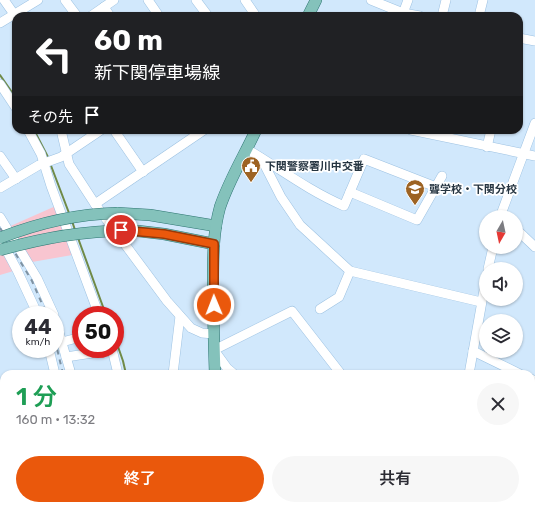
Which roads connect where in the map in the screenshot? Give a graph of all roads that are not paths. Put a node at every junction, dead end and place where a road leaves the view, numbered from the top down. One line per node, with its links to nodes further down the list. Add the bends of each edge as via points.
1 (4, 0): 14 (street)
2 (38, 0): 15 (street)
3 (65, 0): 16 (street)
4 (114, 0): 13 (street)
5 (148, 0): 19 (street)
6 (196, 0): 20 (street)
7 (245, 0): 21 (street)
8 (316, 0): 22 (main road)
9 (371, 0): 23 (street)
10 (408, 0): 24 (street)
11 (446, 0): 25 (street)
12 (483, 0): 26 (street)
13 (104, 7): 17 (street); 18 (street)
14 (12, 12)
15 (21, 12)
16 (74, 12)
17 (97, 12)
18 (107, 12)
19 (156, 12)
20 (205, 12)
21 (253, 12)
22 (310, 12)
23 (398, 12)
24 (403, 12)
25 (443, 12)
26 (480, 12)
27 (12, 17): 28 (street)
28 (0, 23)
29 (523, 39): 30 (street)
30 (535, 41)
31 (0, 84): 32 (street)
32 (12, 102)
33 (535, 123): 44 (street)
34 (30, 134): 49 (street)
35 (62, 134): 45 (street)
36 (95, 134): 45 (street)
37 (117, 134): 50 (street)
38 (198, 134): 50 (street)
39 (254, 134): 43 (main road)
40 (450, 134): 42 (street)
41 (490, 134): 42 (street)
42 (487, 147): 44 (street)
43 (247, 149): 48 (street); 59 (main road, via 227,189)
44 (524, 153): 47 (street); 57 (street)
45 (66, 154): 49 (street); 56 (street, via 69,164)
46 (0, 156): 52 (street)
47 (535, 156)
48 (261, 158): 55 (street, via 344,206); 65 (street, via 281,197 300,225)
49 (48, 161): 52 (street); 69 (street)
50 (143, 172): 56 (street)
51 (442, 176): 53 (street)
52 (16, 179): 54 (street)
53 (436, 187): 55 (street, via 417,220); 55 (street, via 364,159)
54 (0, 188)
55 (350, 192)
56 (96, 204): 72 (street)
57 (503, 210)
58 (0, 217): 68 (street, via 37,278)
59 (216, 226): 61 (main road, bridge, via 150,215 96,213 21,229); 62 (main road)
60 (523, 236): 63 (street)
61 (0, 238): 67 (street)
62 (214, 244): 64 (main road, bridge, via 138,231 94,231 32,241); 73 (main road)
63 (535, 247)
64 (0, 250)
65 (350, 271): 66 (street); 71 (street, via 339,297)
66 (479, 302)
67 (34, 306)
68 (50, 306)
69 (96, 306)
70 (480, 306): 76 (street)
71 (320, 309)
72 (180, 316): 73 (street, via 192,328 202,333); 84 (street)
73 (214, 334): 75 (main road)
74 (64, 350): 78 (street)
75 (214, 350): 85 (main road); 86 (street); 87 (street, via 292,311)
76 (473, 351): 88 (street); 89 (street)
77 (72, 356): 78 (street)
78 (66, 357): 82 (street)
79 (51, 358): 81 (street)
80 (114, 358): 83 (street)
81 (54, 370)
82 (70, 370)
83 (117, 370)
84 (173, 370)
85 (215, 370)
86 (229, 370)
87 (338, 370)
88 (470, 370)
89 (512, 370)

